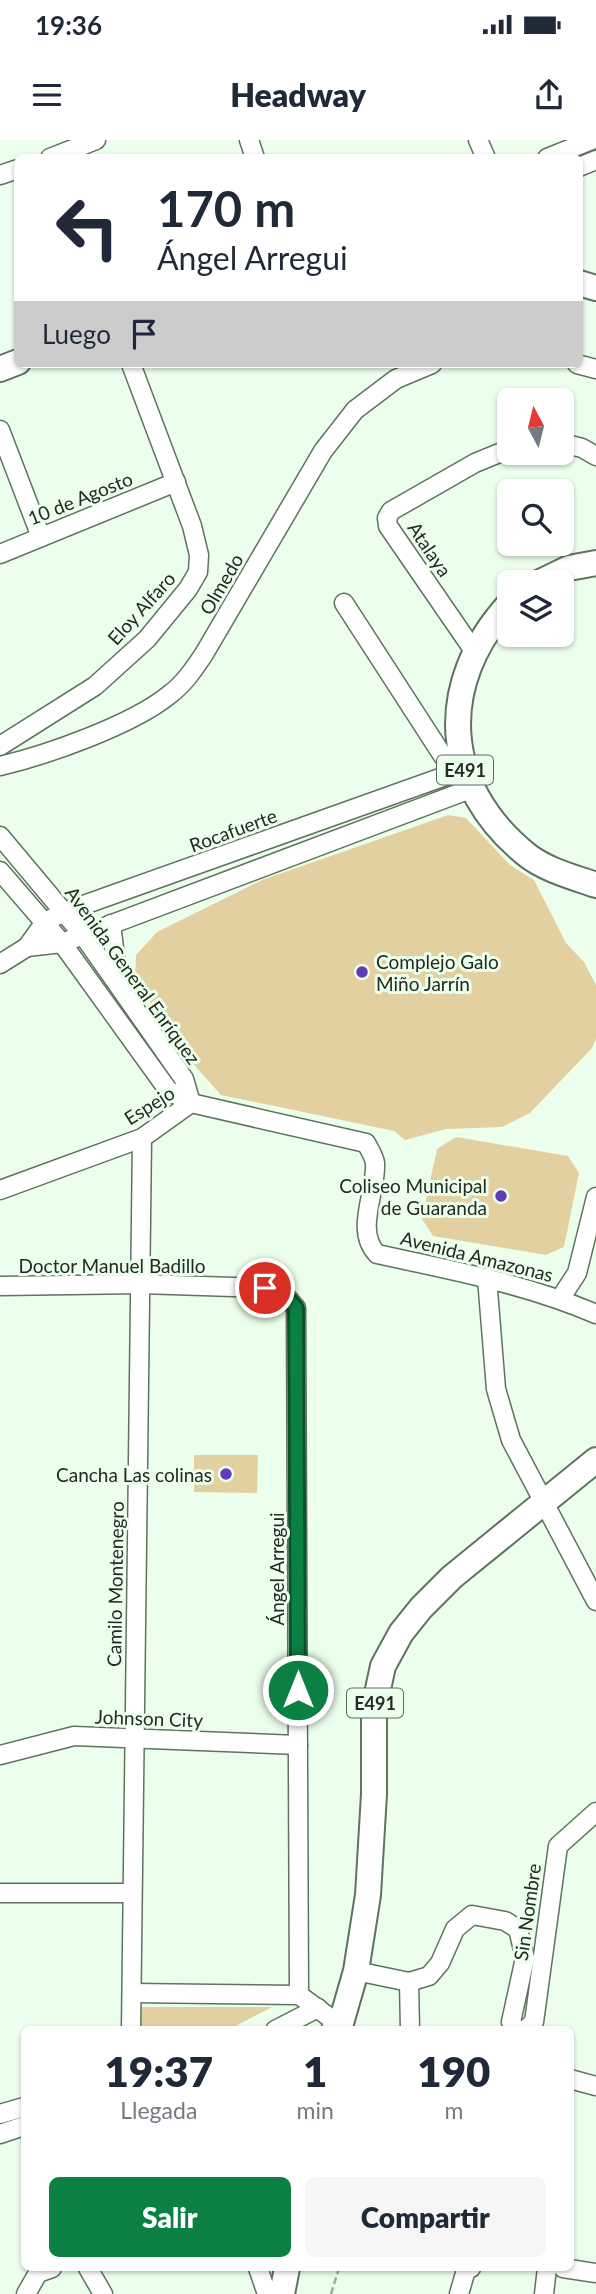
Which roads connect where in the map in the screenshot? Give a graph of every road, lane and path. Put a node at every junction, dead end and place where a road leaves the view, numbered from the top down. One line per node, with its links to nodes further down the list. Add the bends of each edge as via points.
1 (96, 140): 3 (street)
2 (592, 140): 4 (street)
3 (57, 152)
4 (557, 154)
5 (133, 368): 11 (street, Eloy Alfaro)
6 (422, 368): 20 (street, Olmedo, via 396,379 355,410 331,440 185,681 144,711 91,735)
7 (0, 430): 12 (street)
8 (574, 446): 10 (street)
9 (497, 454): 18 (street, Atalaya, via 391,511 387,518 388,526)
10 (596, 456)
11 (176, 482): 12 (street, 10 de Agosto); 19 (street, Eloy Alfaro, via 199,555 198,572 188,589 147,639 95,686)
12 (41, 537): 13 (street, 10 de Agosto)
13 (0, 554)
14 (596, 563): 15 (highway)
15 (565, 570)
16 (344, 603): 21 (street, via 443,755)
17 (497, 617): 18 (highway, E491)
18 (474, 651): 21 (highway, E491, via 459,696 457,724)
19 (0, 746)
20 (0, 766)
21 (469, 779): 24 (highway, E491, via 496,825 529,857); 25 (street, Rocafuerte); 27 (street, Rocafuerte)
22 (0, 836): 25 (street, Avenida General Enríquez)
23 (0, 871): 26 (street, Avenida General Enríquez)
24 (596, 884)
25 (64, 912): 26 (street, Rocafuerte); 28 (street, Avenida General Enríquez)
26 (45, 922): 29 (street, Avenida General Enríquez); 30 (street, Rocafuerte)
27 (111, 924): 28 (street, Rocafuerte); 32 (street)
28 (83, 935): 29 (street, Rocafuerte); 32 (street, Avenida General Enríquez)
29 (62, 943): 30 (street, Rocafuerte); 33 (street, Avenida General Enríquez, via 168,1090)
30 (26, 947): 31 (street, Rocafuerte)
31 (0, 964)
32 (120, 991): 33 (street, Avenida General Enríquez, via 184,1079)
33 (191, 1104): 34 (street, Espejo); 35 (street, Espejo)
34 (142, 1138): 36 (street, Espejo); 39 (street, Camilo Montenegro)
35 (366, 1143): 38 (street, Avenida Amazonas, via 375,1161 367,1228 369,1245 377,1254)
36 (3, 1192)
37 (596, 1197): 42 (street, via 577,1273)
38 (487, 1278): 42 (street, Avenida Amazonas); 45 (street, via 496,1389 511,1440)
39 (141, 1284): 40 (street, Doctor Manuel Badillo); 41 (street, Doctor Manuel Badillo); 47 (street, Camilo Montenegro)
40 (0, 1286)
41 (265, 1288): 48 (street, Ángel Arregui, via 283,1293 296,1308)
42 (560, 1298): 43 (street, Avenida Amazonas)
43 (596, 1314)
44 (596, 1460): 45 (highway, E491)
45 (544, 1502): 46 (street); 53 (highway, E491, via 421,1608 383,1666 374,1708 369,1883)
46 (596, 1601)
47 (133, 1740): 48 (street, Johnson City); 49 (street, Johnson City, via 74,1736); 52 (street, Camilo Montenegro)
48 (298, 1745): 56 (street, Ángel Arregui)
49 (0, 1755)
50 (596, 1812): 64 (street, Sin Nombre, via 558,1846 534,2022)
51 (0, 1893): 52 (street)
52 (132, 1893): 55 (street, Camilo Montenegro)
53 (356, 1971): 54 (street); 61 (highway, E491)
54 (409, 1982): 62 (street); 63 (street, via 429,1976 455,1929 472,1915 505,1921 518,1929 525,1958)
55 (132, 1993): 56 (street); 58 (street, Camilo Montenegro)
56 (299, 1995): 57 (street)
57 (318, 2008): 59 (street); 60 (street)
58 (131, 2026)
59 (283, 2026)
60 (334, 2026)
61 (337, 2026)
62 (410, 2026)
63 (514, 2026)
64 (530, 2026)
65 (574, 2081): 66 (street)
66 (596, 2086)
67 (21, 2108): 68 (street)
68 (0, 2114)
69 (21, 2127): 70 (street)
70 (0, 2134)
71 (574, 2270): 79 (street)
72 (43, 2271): 80 (street)
73 (90, 2271): 81 (street)
74 (259, 2271): 82 (street)
75 (287, 2271): 83 (highway)
76 (338, 2271): 84 (path)
77 (466, 2271): 85 (street)
78 (547, 2271): 86 (street)
79 (596, 2273)
80 (26, 2294)
81 (103, 2294)
82 (267, 2294)
83 (282, 2294)
84 (331, 2294)
85 (459, 2294)
86 (544, 2294)

